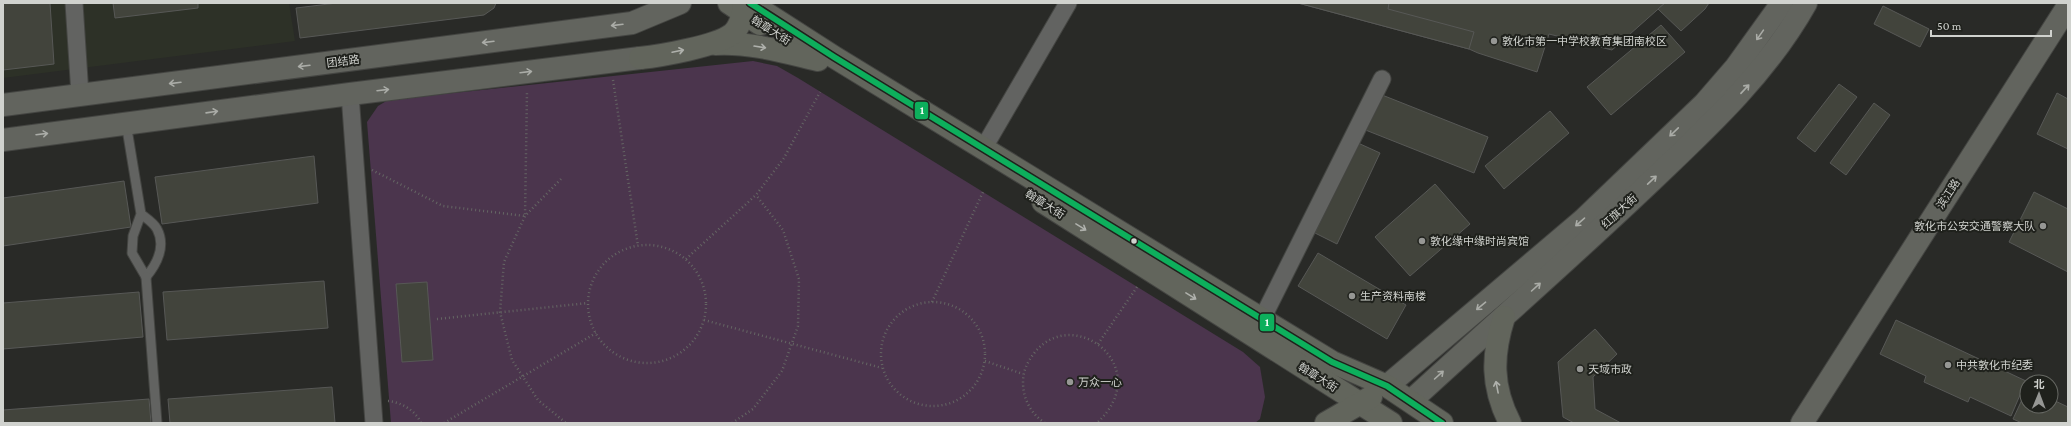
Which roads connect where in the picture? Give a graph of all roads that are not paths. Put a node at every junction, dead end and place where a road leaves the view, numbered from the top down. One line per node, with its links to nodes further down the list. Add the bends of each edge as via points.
1 (74, 3): 13 (street)
2 (680, 3): 8 (main road, 团结路)
3 (1068, 3): 17 (street)
4 (1782, 3): 22 (main road, 红旗大街, one-way to 22, via 1736,67 1704,104 1583,220)
5 (1806, 3): 20 (main road, 红旗大街, one-way to 5, via 1594,235 1752,82 1777,49)
6 (742, 6): 9 (main road, via 733,34); 10 (main road, 翰章大街); 17 (main road, 翰章大街, via 834,57)
7 (2068, 6): 31 (main road, 滨江路)
8 (649, 11): 13 (main road, 团结路, one-way to 13, via 632,23)
9 (708, 45): 10 (main road, one-way to 10, via 735,43); 12 (main road, one-way to 9, via 611,62)
10 (818, 60): 24 (main road, 翰章大街, one-way to 24)
11 (1382, 79): 21 (street)
12 (350, 94): 15 (main road, one-way to 12); 27 (street)
13 (80, 95): 14 (main road, 团结路)
14 (3, 105)
15 (126, 124): 16 (main road, one-way to 15); 18 (lane)
16 (3, 140)
17 (983, 149): 21 (main road, 翰章大街)
18 (141, 214): 19 (lane, via 133,236 132,253); 19 (lane, via 157,228 161,241 160,254 155,266)
19 (146, 277): 26 (lane)
20 (1504, 317): 23 (main road, 红旗大街, one-way to 20); 30 (main road, one-way to 20, via 1501,405 1494,373 1496,341)
21 (1262, 319): 22 (main road, 翰章大街, via 1332,362)
22 (1387, 386): 23 (main road, 翰章大街); 24 (main road)
23 (1411, 401): 25 (main road); 29 (main road, 翰章大街)
24 (1360, 404): 25 (main road, 翰章大街); 28 (main road)
25 (1387, 422)
26 (157, 423)
27 (374, 423)
28 (1326, 423)
29 (1442, 423)
30 (1510, 423)
31 (1802, 423)

